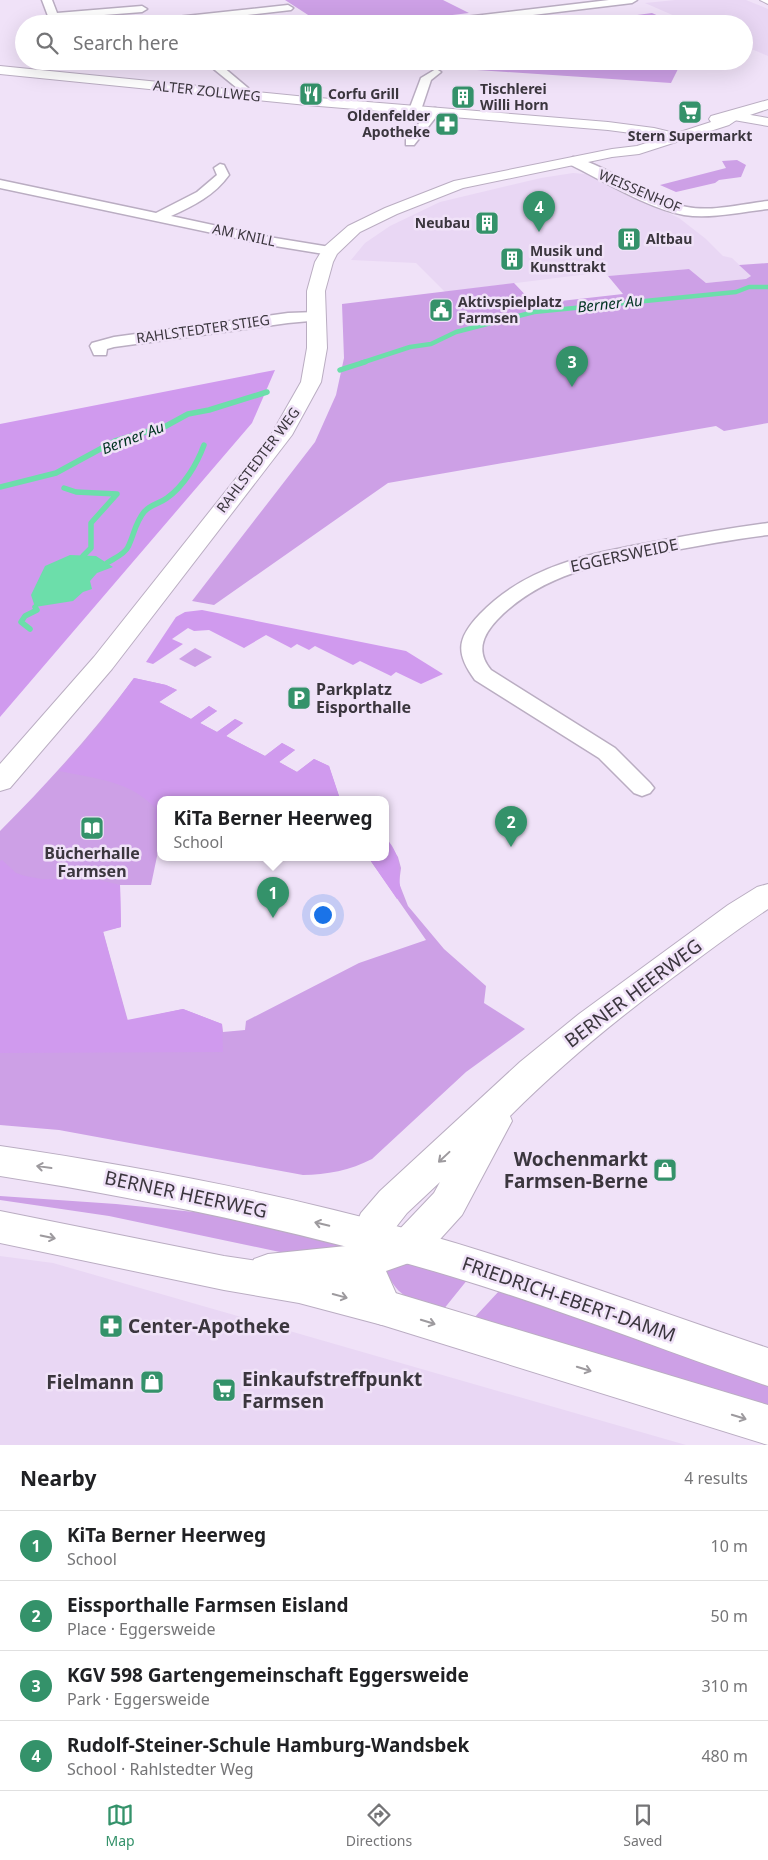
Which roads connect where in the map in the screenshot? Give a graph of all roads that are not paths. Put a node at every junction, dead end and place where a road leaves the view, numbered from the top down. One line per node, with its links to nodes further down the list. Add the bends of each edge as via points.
1 (47, 0): 6 (street)
2 (130, 0): 5 (street)
3 (632, 0): 10 (street)
4 (288, 8): 9 (street)
5 (142, 9): 7 (street); 8 (street)
6 (53, 15)
7 (66, 15)
8 (149, 15)
9 (228, 15)
10 (506, 15)
11 (0, 70): 14 (main road, ALTER ZOLLWEG)
12 (221, 70): 14 (street, via 244,88)
13 (436, 72): 16 (street, via 426,78)
14 (238, 94): 16 (main road, ALTER ZOLLWEG)
15 (768, 104): 18 (main road, RAHLSTEDTER WEG)
16 (415, 110): 17 (main road, ALTER ZOLLWEG)
17 (435, 111): 20 (main road, ALTER ZOLLWEG); 23 (street)
18 (733, 116): 19 (main road); 21 (main road, RAHLSTEDTER WEG, via 724,122)
19 (768, 122)
20 (590, 125): 21 (main road, ALTER ZOLLWEG); 22 (main road, ALTER ZOLLWEG)
21 (672, 137): 22 (main road, RAHLSTEDTER WEG); 24 (main road, RAHLSTEDTER WEG, via 639,150)
22 (630, 141): 24 (main road, RAHLSTEDTER WEG)
23 (410, 142)
24 (612, 153): 25 (main road, RAHLSTEDTER WEG)
25 (573, 161): 28 (street, WEISSENHOF, via 685,211 706,212); 30 (main road, RAHLSTEDTER WEG, via 446,189 371,220 354,229)
26 (220, 168): 29 (street, via 223,175 209,189)
27 (0, 184): 29 (street, AM KNILL)
28 (768, 205)
29 (158, 217): 30 (street, AM KNILL)
30 (330, 250): 31 (main road, RAHLSTEDTER WEG, via 316,290)
31 (316, 317): 32 (street, RAHLSTEDTER STIEG, via 114,342 98,346); 34 (main road, RAHLSTEDTER WEG, via 317,348 312,382 281,435 103,663)
32 (100, 352)
33 (768, 529): 35 (street, EGGERSWEIDE, via 601,557 565,568 522,588 504,601 473,636 472,658 483,675 607,753)
34 (0, 782)
35 (642, 788)
36 (768, 894): 37 (main road, BERNER HEERWEG, via 583,1028)
37 (505, 1100): 40 (main road, BERNER HEERWEG, via 448,1204); 41 (main road, BERNER HEERWEG, one-way to 41, via 402,1194)
38 (0, 1161): 41 (main road, BERNER HEERWEG, one-way to 38, via 220,1199)
39 (0, 1227): 42 (main road, one-way to 42)
40 (409, 1246): 41 (main road, FRIEDRICH-EBERT-DAMM); 44 (main road, FRIEDRICH-EBERT-DAMM)
41 (367, 1249): 42 (main road); 43 (main road, via 368,1280)
42 (224, 1273): 43 (main road, one-way to 43, via 299,1285)
43 (382, 1307): 45 (main road, one-way to 45)
44 (768, 1367)
45 (768, 1425)

